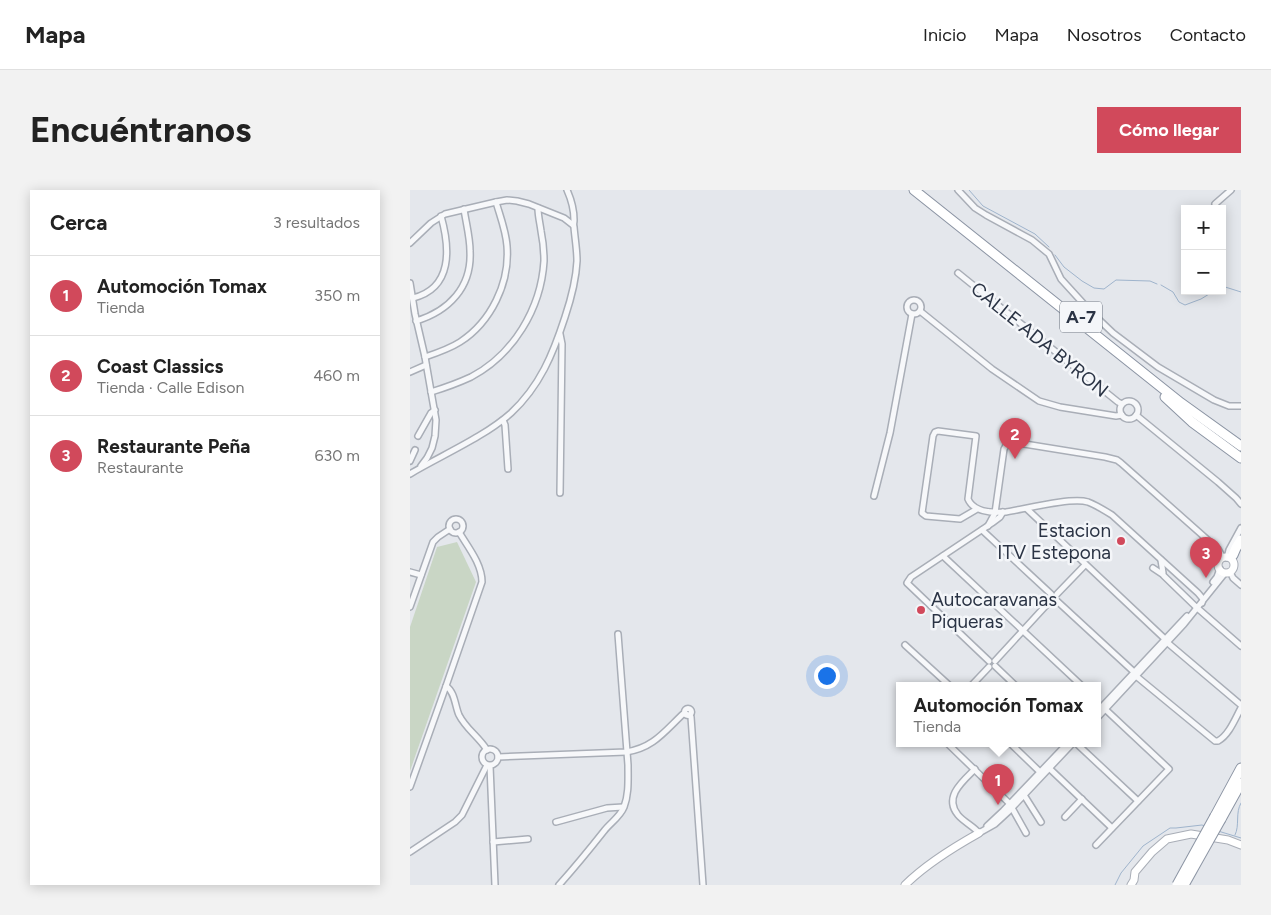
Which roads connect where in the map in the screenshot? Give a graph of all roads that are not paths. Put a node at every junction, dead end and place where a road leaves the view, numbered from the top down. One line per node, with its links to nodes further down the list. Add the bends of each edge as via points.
1 (567, 190): 11 (street)
2 (914, 190): 23 (highway, A-7)
3 (924, 190): 35 (highway, A-7, via 1172,391)
4 (958, 190): 28 (street, via 975,208 1032,240 1049,254 1061,280 1113,333 1158,367 1214,400 1229,406)
5 (1231, 190): 7 (street)
6 (496, 202): 8 (street, via 517,201); 9 (street); 22 (street, via 507,254 497,298 481,323 465,338 446,350)
7 (1215, 204)
8 (538, 208): 11 (street); 26 (street, via 543,271 536,299 522,329 487,367)
9 (464, 209): 10 (street); 18 (street, via 470,255 463,285 447,305)
10 (441, 216): 12 (street); 15 (street, via 447,246 445,269 432,288)
11 (573, 225): 19 (street, via 576,276)
12 (410, 243)
13 (958, 274): 27 (street, CALLE ADA BYRON)
14 (410, 283): 15 (street)
15 (413, 298): 18 (street)
16 (920, 311): 17 (street); 17 (street, via 920,303 911,301 907,307); 30 (street, via 992,370 1039,400 1060,407)
17 (912, 314): 47 (street, via 890,433)
18 (416, 321): 22 (street)
19 (560, 334): 20 (street); 21 (street)
20 (552, 353): 21 (street); 32 (street, via 532,390)
21 (562, 354): 46 (street)
22 (425, 357): 24 (street)
23 (1130, 364): 34 (highway, A-7, via 1176,408); 36 (highway, A-7)
24 (426, 365): 25 (street); 26 (street)
25 (410, 372)
26 (431, 392): 29 (street)
27 (1122, 404): 30 (street); 31 (street, via 1130,401 1136,404)
28 (1241, 406)
29 (434, 410): 33 (street); 38 (street, via 436,431)
30 (1122, 415): 31 (street, via 1129,418)
31 (1136, 415): 48 (street)
32 (502, 420): 41 (street); 44 (street)
33 (418, 436)
34 (1216, 440): 39 (highway); 42 (highway)
35 (1241, 440)
36 (1241, 446)
37 (415, 450): 40 (street)
38 (430, 455): 41 (street); 43 (street)
39 (1241, 458)
40 (410, 461)
41 (432, 462): 43 (street)
42 (1241, 462)
43 (418, 469): 45 (street)
44 (508, 469)
45 (410, 474)
46 (560, 493)
47 (874, 496)
48 (1241, 504)
49 (1026, 508): 52 (street); 62 (street, via 1074,500 1087,502 1112,515); 63 (street)
50 (977, 509): 50 (street, via 968,499 976,436 935,432 922,513 960,519); 51 (street)
51 (995, 512): 52 (street); 53 (street); 61 (street, via 1004,449 1009,442 1105,457 1121,462)
52 (1003, 512): 53 (street)
53 (988, 526): 56 (street)
54 (1241, 528): 61 (street, via 1228,550)
55 (450, 529): 57 (street); 57 (street, via 452,520 459,520 463,528); 68 (street, via 433,542)
56 (982, 530): 60 (street); 71 (street)
57 (459, 532): 86 (street, via 479,566 482,582)
58 (1241, 540): 61 (highway)
59 (1241, 545): 61 (street)
60 (943, 556): 75 (street); 80 (street, via 910,577 907,583)
61 (1229, 557): 66 (street, via 1219,564); 66 (street, via 1234,567)
62 (1161, 560): 67 (street); 69 (street)
63 (1084, 565): 71 (street); 77 (street)
64 (1153, 568): 69 (street)
65 (410, 572): 68 (street)
66 (1225, 572): 70 (street); 72 (street)
67 (1176, 573): 69 (street); 72 (street)
68 (421, 575): 73 (street)
69 (1164, 576): 74 (street)
70 (1241, 585)
71 (1054, 597): 75 (street); 81 (street)
72 (1202, 600): 74 (street)
73 (410, 607)
74 (1196, 607): 77 (street); 77 (street, via 1184,624); 79 (street)
75 (1023, 630): 80 (street); 85 (street)
76 (618, 634): 98 (street)
77 (1166, 640): 81 (street); 89 (street)
78 (905, 645): 82 (street)
79 (1241, 646)
80 (992, 664): 83 (street); 84 (street)
81 (1135, 674): 88 (street); 88 (street, via 1115,699); 89 (street, via 1218,742)
82 (946, 682)
83 (975, 682)
84 (1012, 682)
85 (1078, 682)
86 (446, 686): 97 (street, via 465,726); 107 (street)
87 (1101, 704): 88 (street)
88 (1104, 707): 90 (street); 91 (street); 110 (street, via 1169,769)
89 (1241, 707)
90 (1101, 709)
91 (1101, 712)
92 (951, 747): 104 (street)
93 (1014, 747): 105 (street)
94 (1066, 747): 100 (street)
95 (1066, 747): 102 (street)
96 (1080, 747): 110 (street)
97 (487, 750): 99 (street, via 494,751); 101 (street, via 482,758)
98 (626, 752): 99 (street); 112 (street, via 629,786); 129 (street, via 650,744 683,714 691,717)
99 (498, 757): 101 (street, via 497,762)
100 (1054, 758): 102 (street); 105 (street)
101 (488, 765): 121 (street); 124 (street, via 459,819)
102 (1049, 768): 108 (street); 109 (street)
103 (1241, 768): 114 (highway)
104 (974, 769): 111 (street); 118 (street, via 955,792 952,802 958,815)
105 (1040, 773): 111 (street)
106 (1241, 783): 114 (highway)
107 (410, 787)
108 (1024, 795): 111 (street); 116 (street)
109 (1082, 799): 113 (street); 117 (street)
110 (1138, 801): 117 (street)
111 (1011, 806): 118 (street); 118 (street, via 999,820); 119 (street)
112 (624, 808): 115 (street, via 606,808); 128 (street)
113 (1065, 817)
114 (1218, 817): 133 (highway, bridge); 134 (highway, bridge)
115 (556, 822)
116 (1041, 822)
117 (1112, 828): 122 (street)
118 (979, 833): 125 (street)
119 (1026, 833)
120 (528, 839): 121 (street)
121 (493, 842): 127 (street)
122 (1096, 845)
123 (1241, 845): 126 (street, via 1192,834 1167,839 1135,872)
124 (410, 852)
125 (934, 862): 130 (street); 131 (street)
126 (1131, 884): 132 (street)
127 (495, 885)
128 (559, 885)
129 (704, 885)
130 (905, 885)
131 (910, 885)
132 (1141, 885)
133 (1177, 885)
134 (1184, 885)

